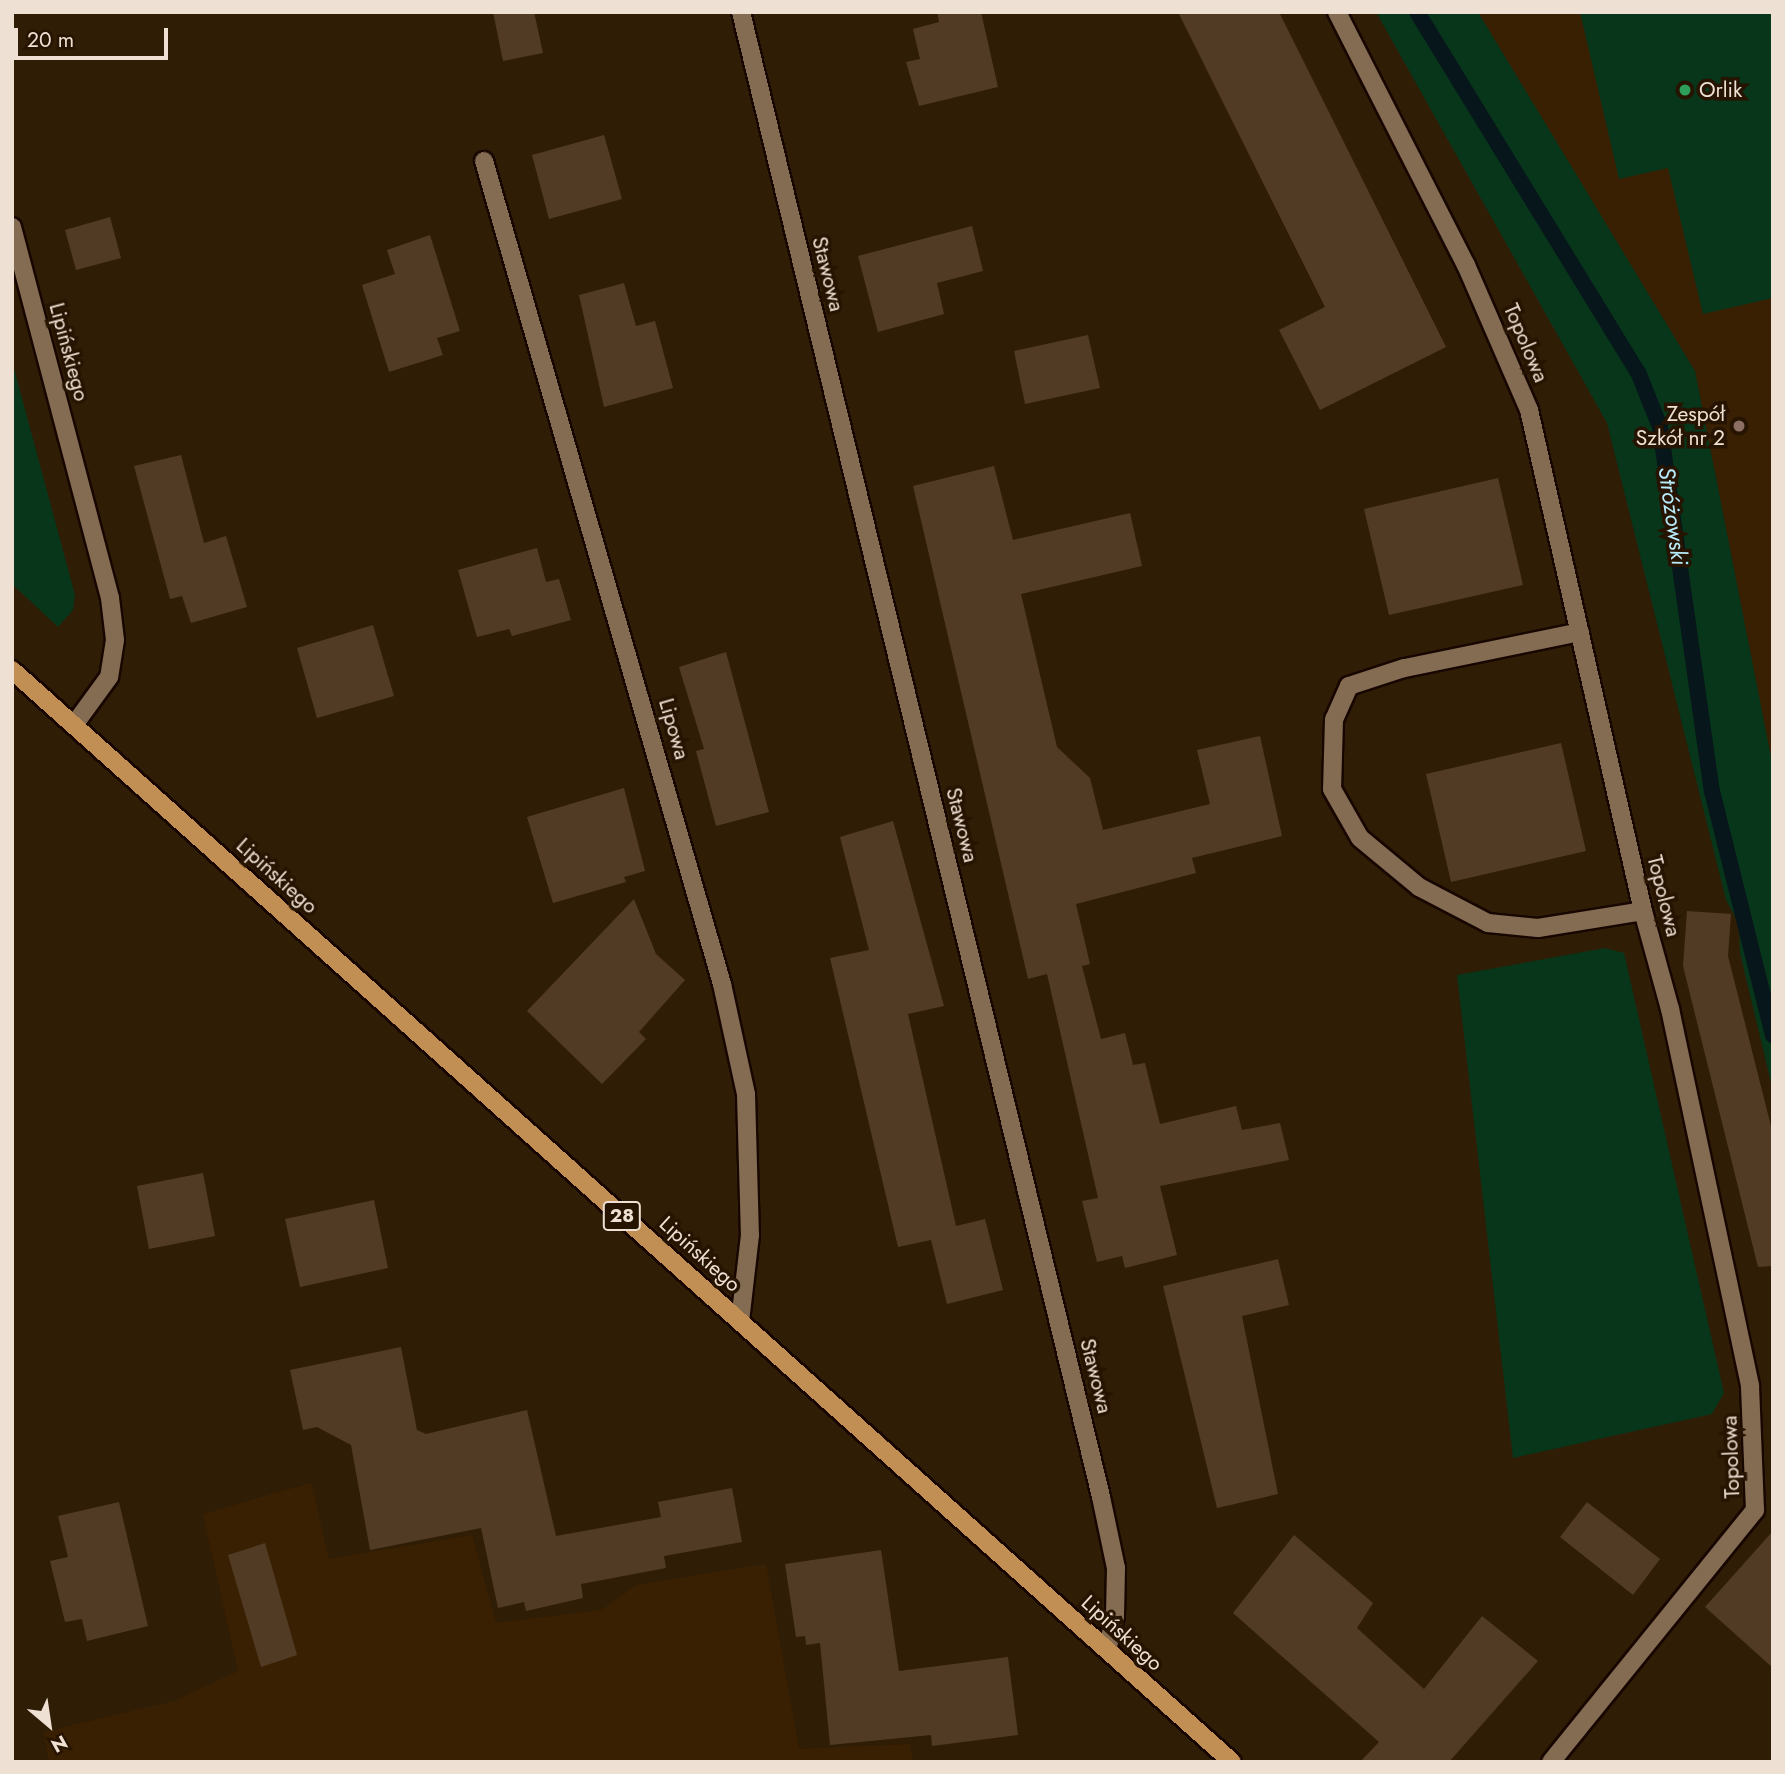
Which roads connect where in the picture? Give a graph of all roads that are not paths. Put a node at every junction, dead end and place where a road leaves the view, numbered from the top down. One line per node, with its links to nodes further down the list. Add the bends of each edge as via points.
1 (741, 12): 10 (street, Stawowa, via 1101,1497 1116,1568 1115,1616)
2 (1337, 12): 5 (street, Topolowa, via 1502,340 1536,436)
3 (484, 160): 9 (street, Lipowa, via 725,997 746,1094 750,1235)
4 (12, 227): 7 (street, Lipińskiego, via 110,598 115,640 109,677)
5 (1580, 632): 8 (street, Topolowa); 8 (street, via 1404,668 1349,686 1334,719 1332,789 1360,838 1419,887 1488,923 1538,928)
6 (12, 670): 7 (main road, Lipińskiego / 28)
7 (74, 725): 9 (main road, Lipińskiego / 28)
8 (1643, 911): 12 (street, Topolowa, via 1670,1009 1750,1386 1755,1510)
9 (740, 1321): 10 (main road, Lipińskiego / 28)
10 (1107, 1650): 11 (main road, Lipińskiego / 28)
11 (1232, 1762)
12 (1551, 1762)

